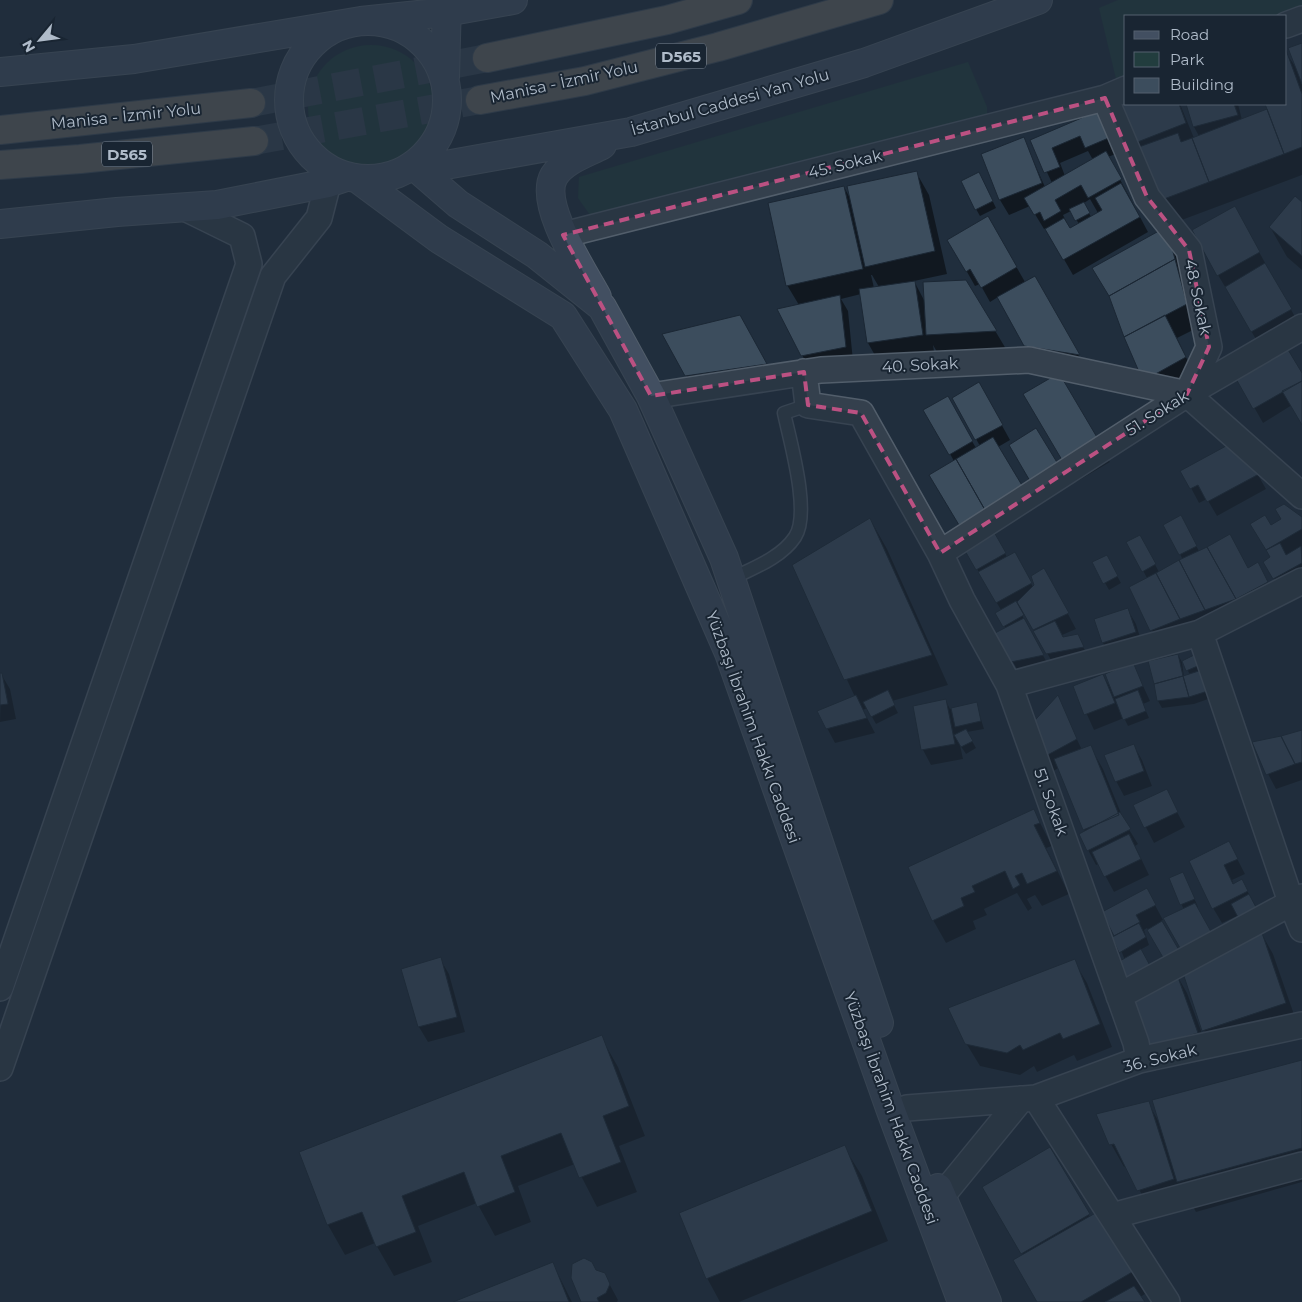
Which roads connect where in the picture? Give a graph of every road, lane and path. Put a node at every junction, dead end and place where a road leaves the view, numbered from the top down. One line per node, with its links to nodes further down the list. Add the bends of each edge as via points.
1 (514, 0): 5 (main road)
2 (738, 0): 9 (highway, D565, via 667,20)
3 (879, 0): 13 (highway, Manisa - İzmir Yolu / D565, via 718,47 594,78)
4 (1038, 0): 16 (main road, İstanbul Caddesi Yan Yolu, via 864,63)
5 (446, 6): 6 (main road); 11 (main road)
6 (368, 10): 10 (main road, via 134,59); 11 (main road, via 415,36 435,57); 20 (main road, via 314,41 298,61 290,85 289,111 297,135 312,156)
7 (1302, 19): 8 (street)
8 (1287, 25)
9 (487, 58)
10 (0, 72)
11 (445, 83): 19 (main road, via 447,108 440,132 427,153)
12 (1116, 93): 23 (street, 45. Sokak); 27 (street, 48. Sokak, via 1147,197 1189,250 1209,347)
13 (480, 100)
14 (251, 102): 15 (highway, Manisa - İzmir Yolu / D565)
15 (0, 130)
16 (631, 132): 19 (main road, İstanbul Caddesi Yan Yolu, via 440,166); 23 (main road, via 580,156 554,177 550,194)
17 (254, 141): 18 (highway, D565)
18 (0, 165)
19 (413, 165): 20 (main road, via 384,178); 24 (main road, Yüzbaşı İbrahim Hakkı Caddesi, via 458,204 537,255)
20 (344, 179): 21 (main road, via 217,205); 42 (street, via 320,218 273,276); 48 (main road, Yüzbaşı İbrahim Hakkı Caddesi, via 563,316 623,410 729,653)
21 (186, 208): 22 (main road); 38 (street, via 242,236 249,264)
22 (0, 224)
23 (563, 235): 24 (main road)
24 (602, 307): 28 (main road, Yüzbaşı İbrahim Hakkı Caddesi)
25 (1302, 327): 27 (street, 51. Sokak)
26 (804, 372): 27 (street, 40. Sokak, via 1029,360); 28 (street, 40. Sokak); 29 (street)
27 (1187, 394): 30 (street); 31 (street, 51. Sokak)
28 (652, 396): 32 (main road, Yüzbaşı İbrahim Hakkı Caddesi)
29 (808, 405): 31 (street, 51. Sokak, via 861,413); 32 (lane, via 784,413 802,505 796,536 771,559)
30 (1302, 496)
31 (940, 553): 35 (street, 51. Sokak)
32 (732, 579): 44 (main road, Yüzbaşı İbrahim Hakkı Caddesi)
33 (1302, 581): 34 (street)
34 (1200, 633): 35 (street); 36 (street)
35 (1009, 685): 39 (street, 51. Sokak)
36 (1296, 900): 37 (street); 39 (street)
37 (1302, 929)
38 (0, 988)
39 (1119, 996): 41 (street, 51. Sokak)
40 (1302, 1025): 41 (street, 36. Sokak)
41 (1140, 1060): 43 (street, 36. Sokak)
42 (0, 1068)
43 (1029, 1098): 44 (street, 36. Sokak); 46 (street); 47 (street)
44 (907, 1108): 46 (main road, Yüzbaşı İbrahim Hakkı Caddesi)
45 (1302, 1165): 47 (street)
46 (942, 1197): 49 (main road, Yüzbaşı İbrahim Hakkı Caddesi)
47 (1112, 1216): 50 (street)
48 (962, 1302)
49 (987, 1302)
50 (1167, 1302)

